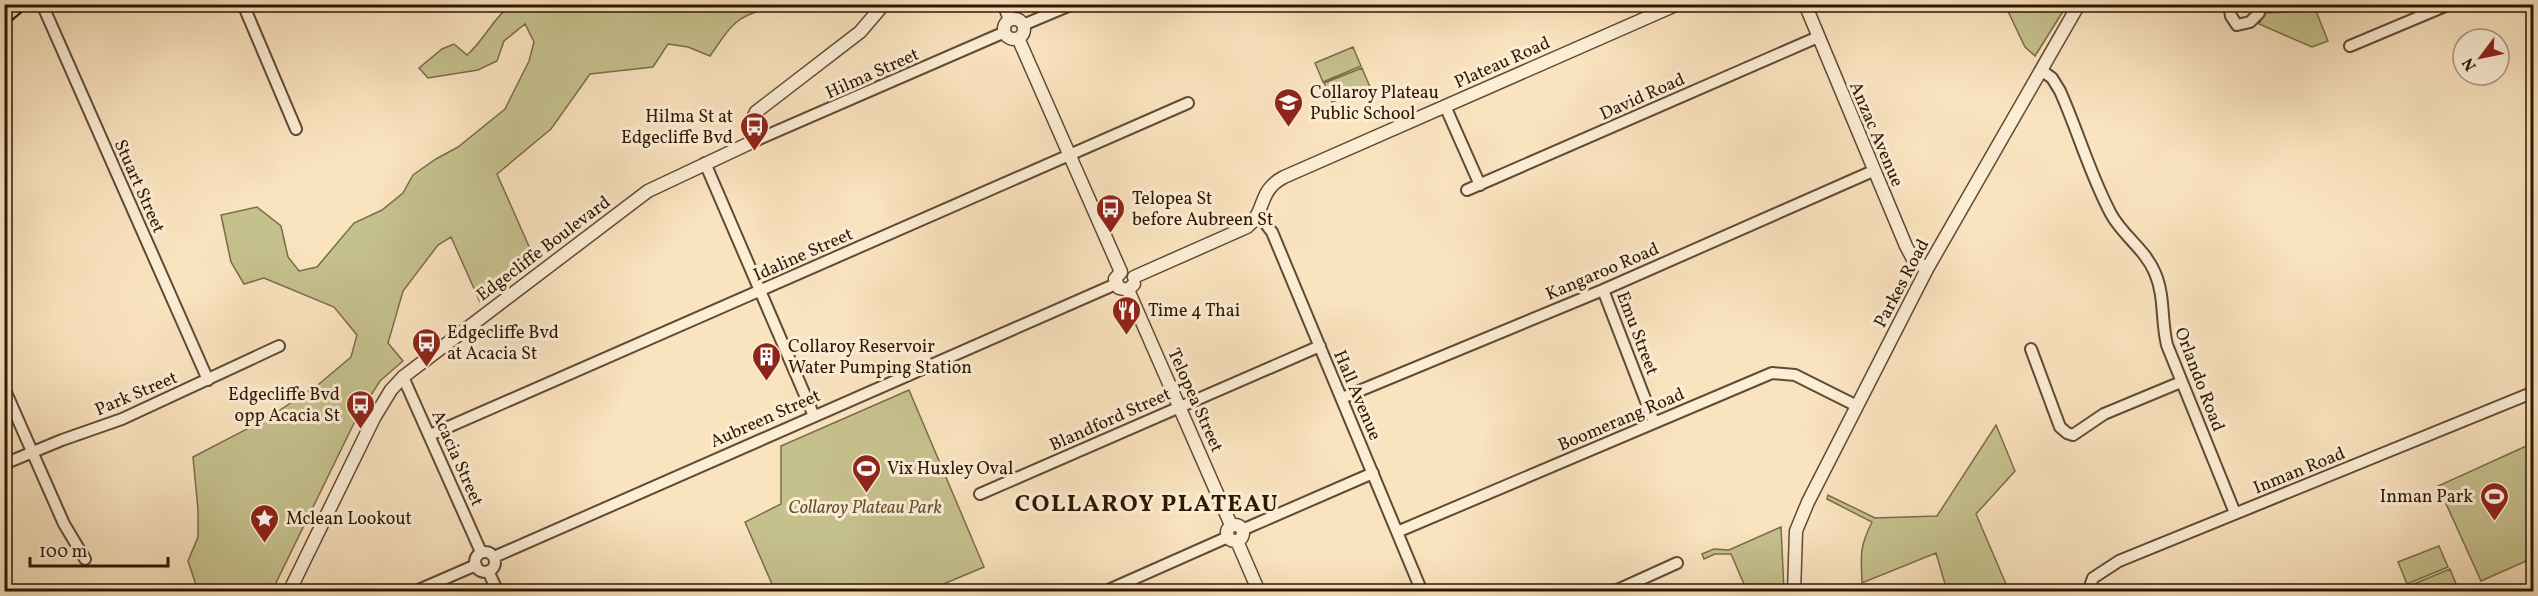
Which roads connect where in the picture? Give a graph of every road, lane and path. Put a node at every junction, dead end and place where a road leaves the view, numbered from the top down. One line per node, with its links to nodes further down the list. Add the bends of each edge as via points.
1 (17, 4): 13 (highway)
2 (42, 4): 41 (street, Stuart Street)
3 (243, 4): 23 (street)
4 (884, 4): 24 (street, via 860,32 756,112 750,125)
5 (1004, 4): 14 (street)
6 (1072, 4): 15 (street)
7 (1678, 4): 22 (street, Plateau Road)
8 (1805, 4): 17 (street, Anzac Avenue)
9 (2079, 4): 20 (street, Parkes Road)
10 (2229, 4): 11 (street, via 2237,26 2259,13)
11 (2258, 4)
12 (2450, 4): 19 (street)
13 (4, 15)
14 (1010, 20): 15 (street); 16 (street)
15 (1023, 25): 18 (street)
16 (1005, 32): 18 (street); 24 (street, Hilma Street)
17 (1818, 37): 27 (street, Anzac Avenue); 28 (street, David Road)
18 (1018, 38): 25 (street)
19 (2350, 46)
20 (2041, 70): 31 (street, Parkes Road); 42 (street, Orlando Road, via 2060,91 2114,220 2155,272 2162,303 2162,327)
21 (1188, 103): 25 (street, Idaline Street)
22 (1445, 106): 28 (street); 30 (street, Plateau Road, via 1278,180 1268,189)
23 (296, 129)
24 (752, 142): 26 (street, Edgecliffe Boulevard)
25 (1069, 155): 32 (street); 36 (street, Idaline Street)
26 (705, 164): 36 (street); 40 (street, Edgecliffe Boulevard, via 648,192)
27 (1873, 171): 31 (street, Anzac Avenue, via 1910,255); 35 (street, Kangaroo Road)
28 (1480, 185): 29 (street, David Road)
29 (1467, 190)
30 (1258, 214): 33 (street, via 1243,229); 38 (street, Hall Avenue, via 1272,232)
31 (1928, 269): 46 (street, Parkes Road)
32 (1121, 272): 33 (street); 34 (street, via 1117,276)
33 (1134, 277): 34 (street, via 1134,285)
34 (1122, 287): 47 (street, Telopea Street); 48 (street, Aubreen Street)
35 (1603, 290): 45 (street, Kangaroo Road); 49 (street, Emu Street)
36 (760, 291): 48 (street); 50 (street, Idaline Street)
37 (279, 346): 41 (street, Park Street)
38 (1320, 346): 45 (street, Hall Avenue); 47 (street, Blandford Street)
39 (2031, 349): 42 (street, via 2060,427 2073,435 2104,414)
40 (403, 377): 50 (street, Acacia Street); 64 (street, Edgecliffe Boulevard, via 378,410)
41 (208, 380): 51 (street, Park Street, via 122,419)
42 (2181, 382): 55 (street, Orlando Road)
43 (4, 388): 51 (street)
44 (2534, 392): 55 (street, Inman Road)
45 (1342, 398): 53 (street, Hall Avenue)
46 (1857, 406): 49 (street, Boomerang Road, via 1795,375 1772,373); 71 (street, Parkes Road, via 1796,531)
47 (1179, 407): 54 (street, Blandford Street); 57 (street, Telopea Street)
48 (814, 416): 59 (street, Aubreen Street)
49 (1654, 422): 56 (street, Boomerang Road)
50 (430, 435): 58 (street, Acacia Street)
51 (32, 452): 52 (street, Park Street); 60 (street, via 64,524)
52 (4, 464)
53 (1373, 473): 56 (street, Hall Avenue); 57 (street)
54 (980, 494)
55 (2235, 513): 72 (street, Inman Road, via 2119,561 2093,578)
56 (1397, 532): 69 (street, Hall Avenue)
57 (1234, 533): 67 (street); 68 (street, Telopea Street)
58 (482, 552): 59 (street); 62 (street, via 476,557)
59 (494, 557): 63 (street, via 494,566)
60 (85, 559)
61 (1677, 563): 70 (street)
62 (476, 565): 63 (street, via 481,571); 65 (street)
63 (488, 571): 66 (street)
64 (289, 591)
65 (414, 591)
66 (498, 591)
67 (1104, 591)
68 (1259, 591)
69 (1422, 591)
70 (1613, 591)
71 (1794, 591)
72 (2088, 591)

